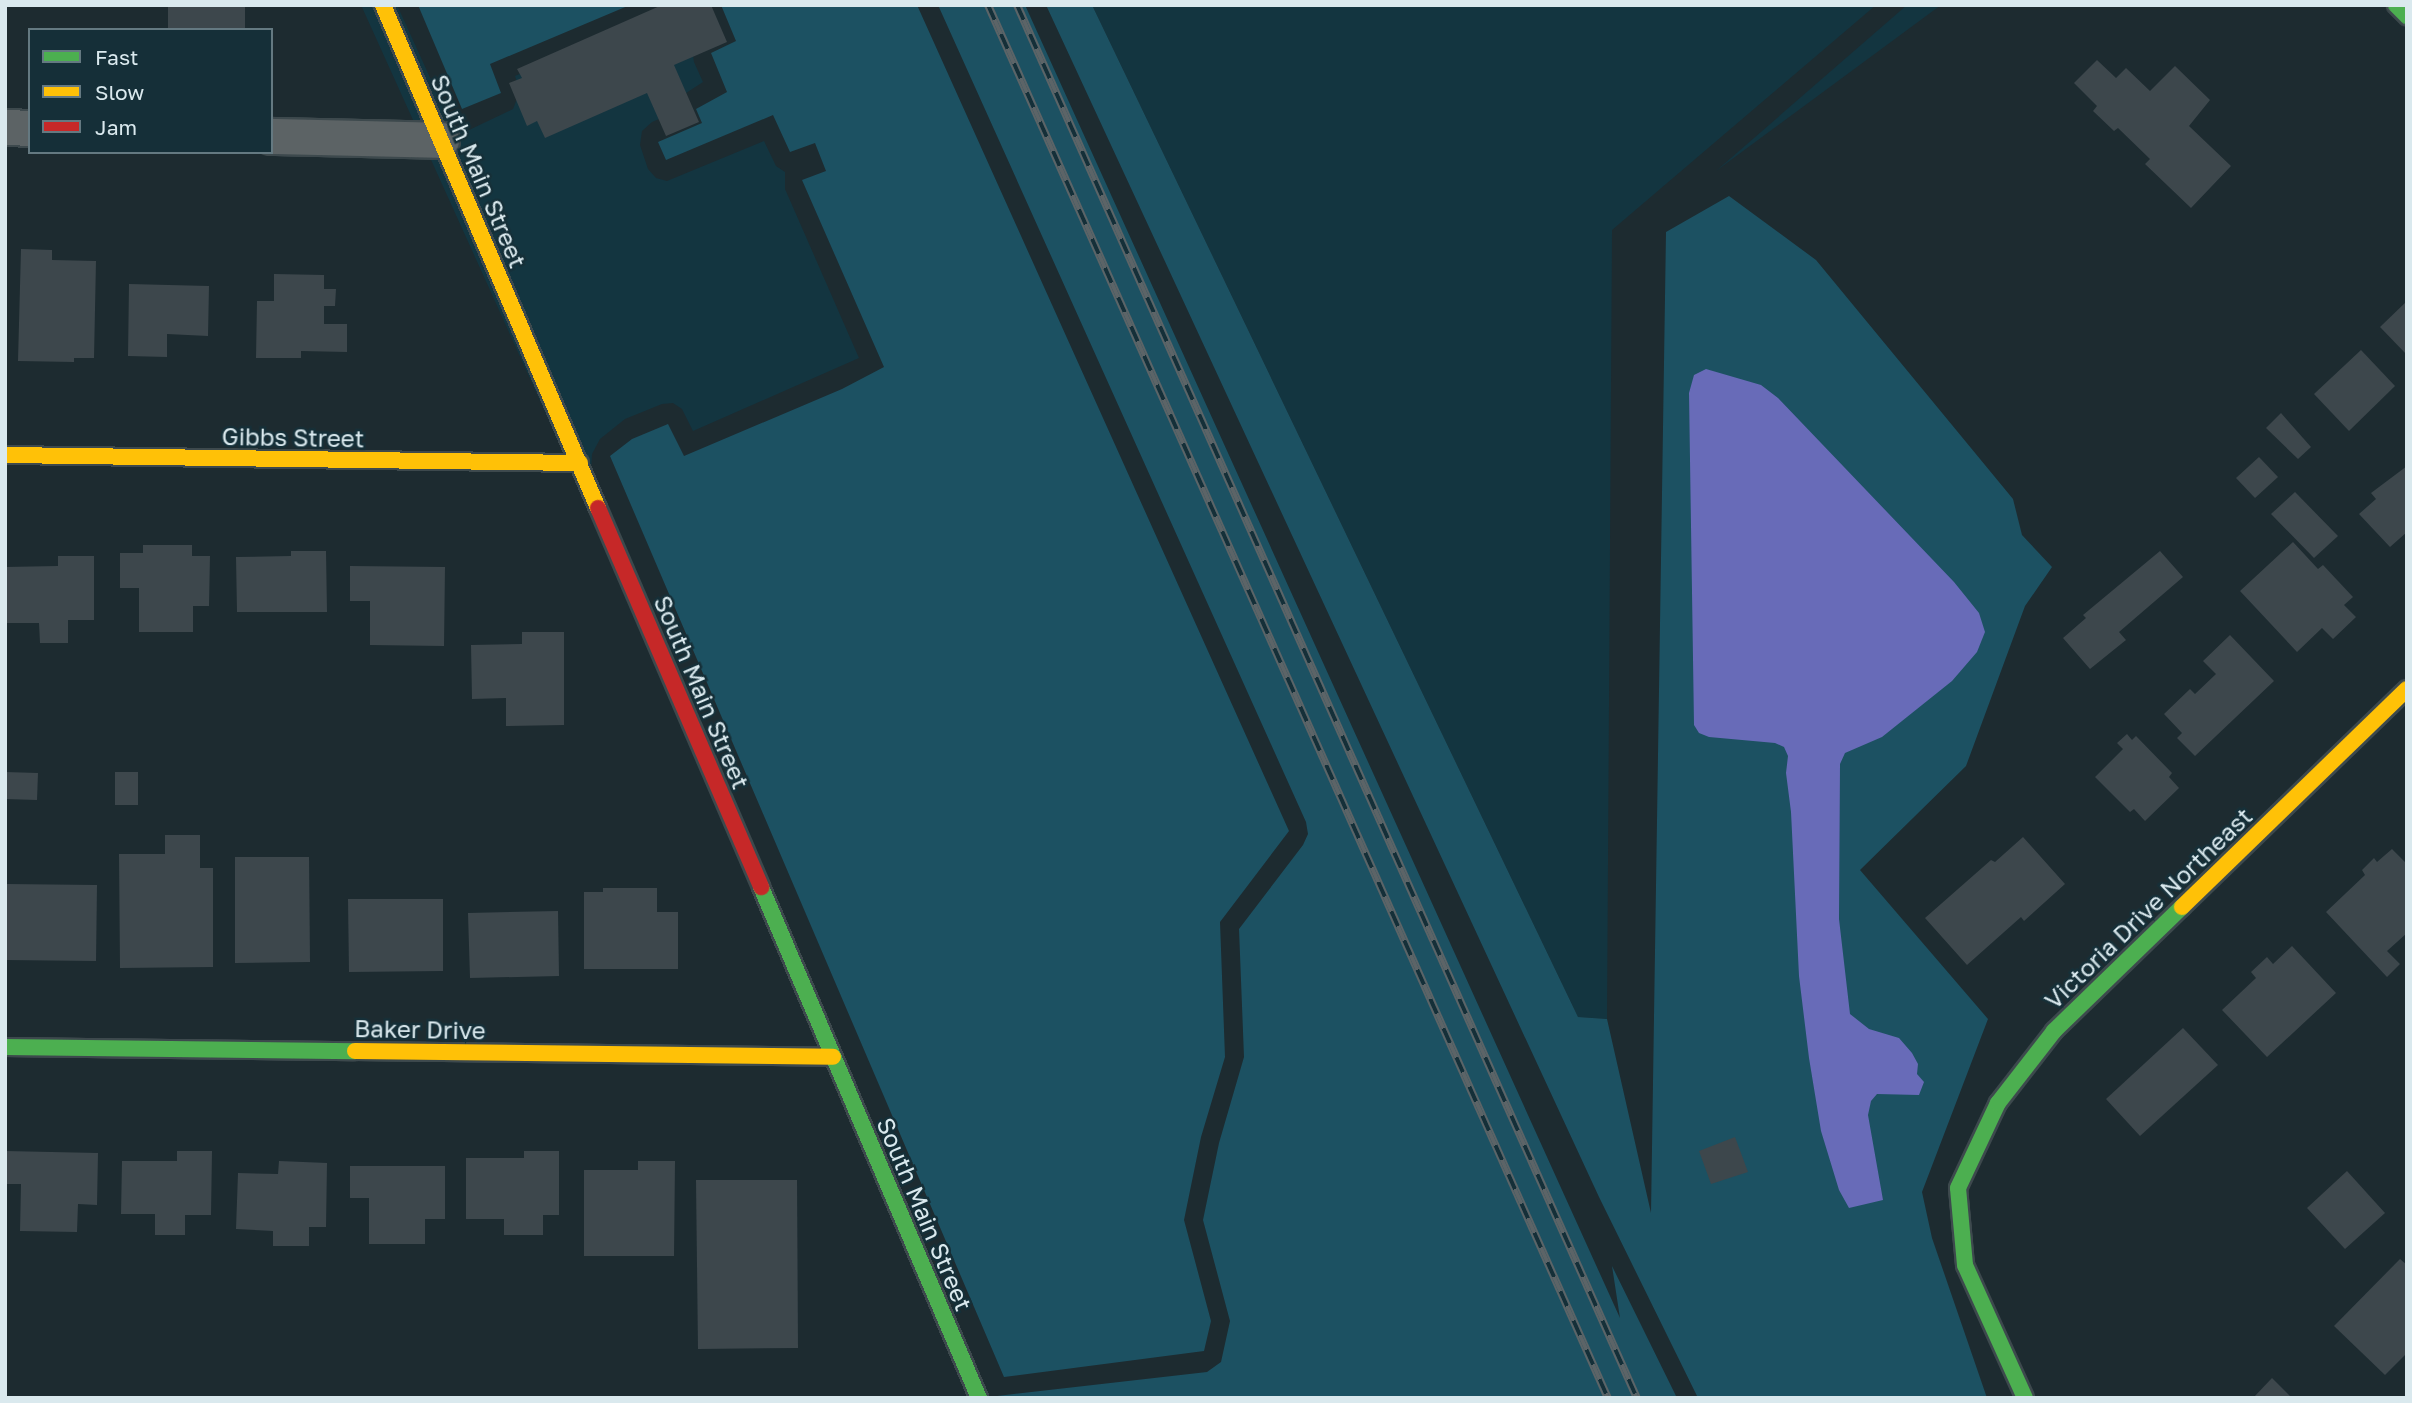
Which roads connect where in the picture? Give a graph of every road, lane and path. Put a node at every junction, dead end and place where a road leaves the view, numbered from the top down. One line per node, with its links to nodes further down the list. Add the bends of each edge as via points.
1 (383, 5): 7 (street, South Main Street)
2 (2396, 5): 3 (street)
3 (2407, 16)
4 (5, 127): 5 (street)
5 (28, 128)
6 (273, 136): 7 (street)
7 (442, 140): 9 (street, South Main Street)
8 (5, 455): 9 (street, Gibbs Street)
9 (580, 463): 12 (street, South Main Street)
10 (2407, 689): 14 (street, Victoria Drive Northeast, via 2054,1031 1998,1103 1958,1188 1965,1265)
11 (5, 1047): 12 (street, Baker Drive)
12 (834, 1057): 13 (street, South Main Street)
13 (979, 1398)
14 (2025, 1398)

